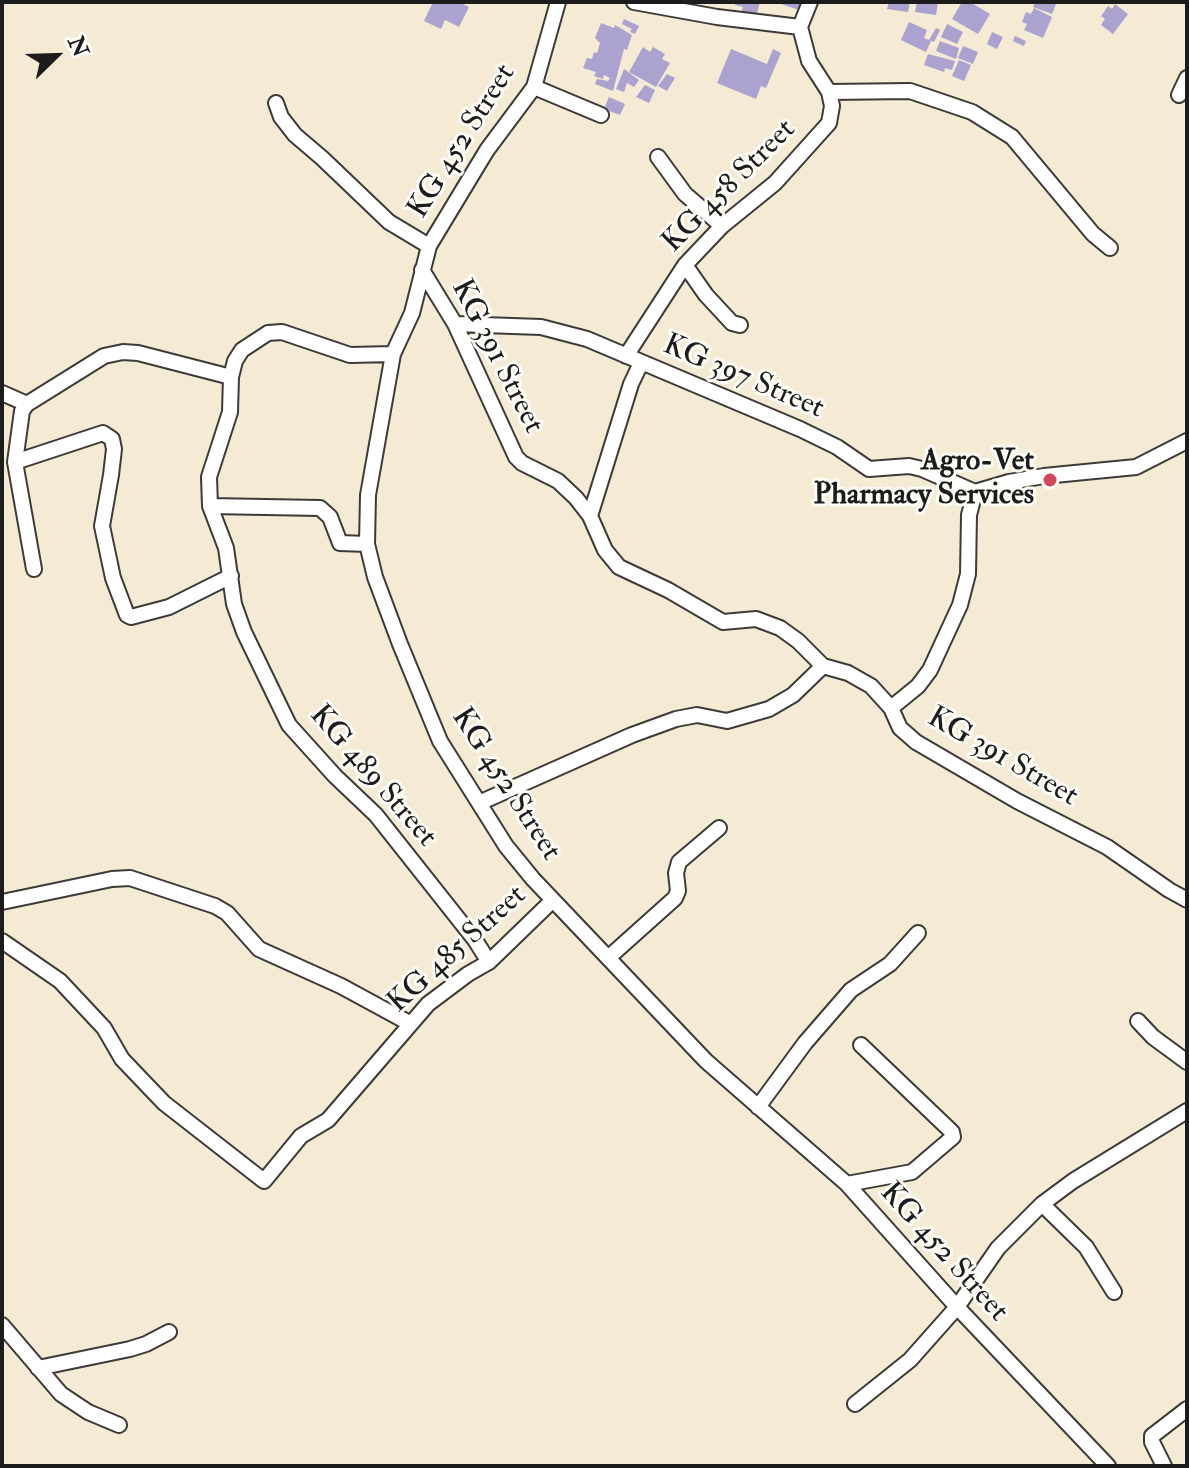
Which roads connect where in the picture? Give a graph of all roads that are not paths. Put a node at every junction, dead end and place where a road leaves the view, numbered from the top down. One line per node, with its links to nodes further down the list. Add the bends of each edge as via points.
1 (558, 2): 6 (street, KG 452 Street)
2 (634, 2): 4 (street)
3 (810, 2): 4 (street)
4 (800, 27): 7 (street, via 809,61)
5 (1187, 78): 8 (street)
6 (534, 87): 10 (street); 13 (street, KG 452 Street, via 487,150)
7 (829, 92): 12 (street, KG 458 Street, via 829,123 775,183); 14 (street, via 910,91 972,112 1012,137)
8 (1179, 95)
9 (276, 103): 13 (street, via 295,135 389,222)
10 (601, 115)
11 (658, 157): 12 (street, via 685,194)
12 (722, 226): 15 (street, KG 458 Street)
13 (429, 246): 16 (street, KG 452 Street)
14 (1110, 248)
15 (685, 265): 18 (street, via 706,295); 20 (street, KG 458 Street)
16 (422, 270): 17 (street, KG 391 Street); 19 (street, KG 452 Street, via 412,313)
17 (455, 324): 20 (street, KG 397 Street, via 541,327); 29 (street, KG 391 Street, via 516,457 558,481)
18 (740, 325)
19 (393, 354): 22 (street, KG 489 Street, via 350,355 282,332 268,333 242,350); 30 (street, KG 452 Street, via 368,495)
20 (626, 356): 21 (street, KG 397 Street)
21 (641, 363): 27 (street, KG 397 Street, via 800,429 864,467 909,466); 29 (street)
22 (231, 377): 24 (street, via 123,352 104,356); 28 (street, KG 489 Street, via 230,412 209,477)
23 (2, 393): 24 (street)
24 (27, 404): 26 (street)
25 (1187, 441): 27 (street, via 1136,467 1044,476)
26 (15, 462): 31 (street); 32 (street, via 103,433 112,439 102,526 127,615 169,607)
27 (975, 492): 34 (street, via 960,605 930,670)
28 (210, 506): 30 (street, via 320,508 330,517 340,543); 32 (street, KG 489 Street)
29 (590, 516): 33 (street, KG 391 Street, via 619,567 723,622 756,619 780,628)
30 (367, 544): 35 (street, KG 452 Street, via 440,741)
31 (34, 569)
32 (231, 576): 43 (street, KG 489 Street, via 244,632 289,725 376,815)
33 (823, 666): 34 (street, KG 391 Street, via 871,686); 35 (street, via 769,709 727,721 697,715 676,719)
34 (891, 708): 38 (street, KG 391 Street, via 900,728 916,742 1107,847)
35 (479, 803): 37 (street, KG 452 Street, via 506,846)
36 (719, 828): 42 (street, via 679,862 675,898)
37 (553, 900): 42 (street, KG 452 Street); 43 (street, KG 485 Street)
38 (1187, 900)
39 (2, 902): 45 (street, via 130,878 215,906 259,949)
40 (918, 933): 48 (street, via 890,964 851,990)
41 (2, 941): 45 (street, KG 485 Street, via 60,981 164,1103 264,1181 301,1136 328,1120)
42 (608, 958): 48 (street, KG 452 Street, via 706,1061)
43 (489, 962): 45 (street, KG 485 Street, via 428,1004)
44 (1138, 1021): 47 (street)
45 (411, 1024)
46 (861, 1045): 50 (street, via 953,1137 912,1172)
47 (1187, 1062)
48 (758, 1107): 50 (street, KG 452 Street)
49 (1187, 1111): 51 (street)
50 (847, 1184): 53 (street, KG 452 Street)
51 (1042, 1204): 52 (street, via 1086,1247); 53 (street, via 998,1248)
52 (1114, 1292)
53 (957, 1307): 57 (street, via 910,1360); 60 (street, KG 452 Street)
54 (2, 1325): 56 (street)
55 (169, 1332): 56 (street, via 130,1349)
56 (38, 1368): 59 (street, via 73,1403)
57 (855, 1404)
58 (1187, 1409): 61 (street, via 1152,1436)
59 (119, 1425)
60 (1108, 1466)
61 (1164, 1466)

